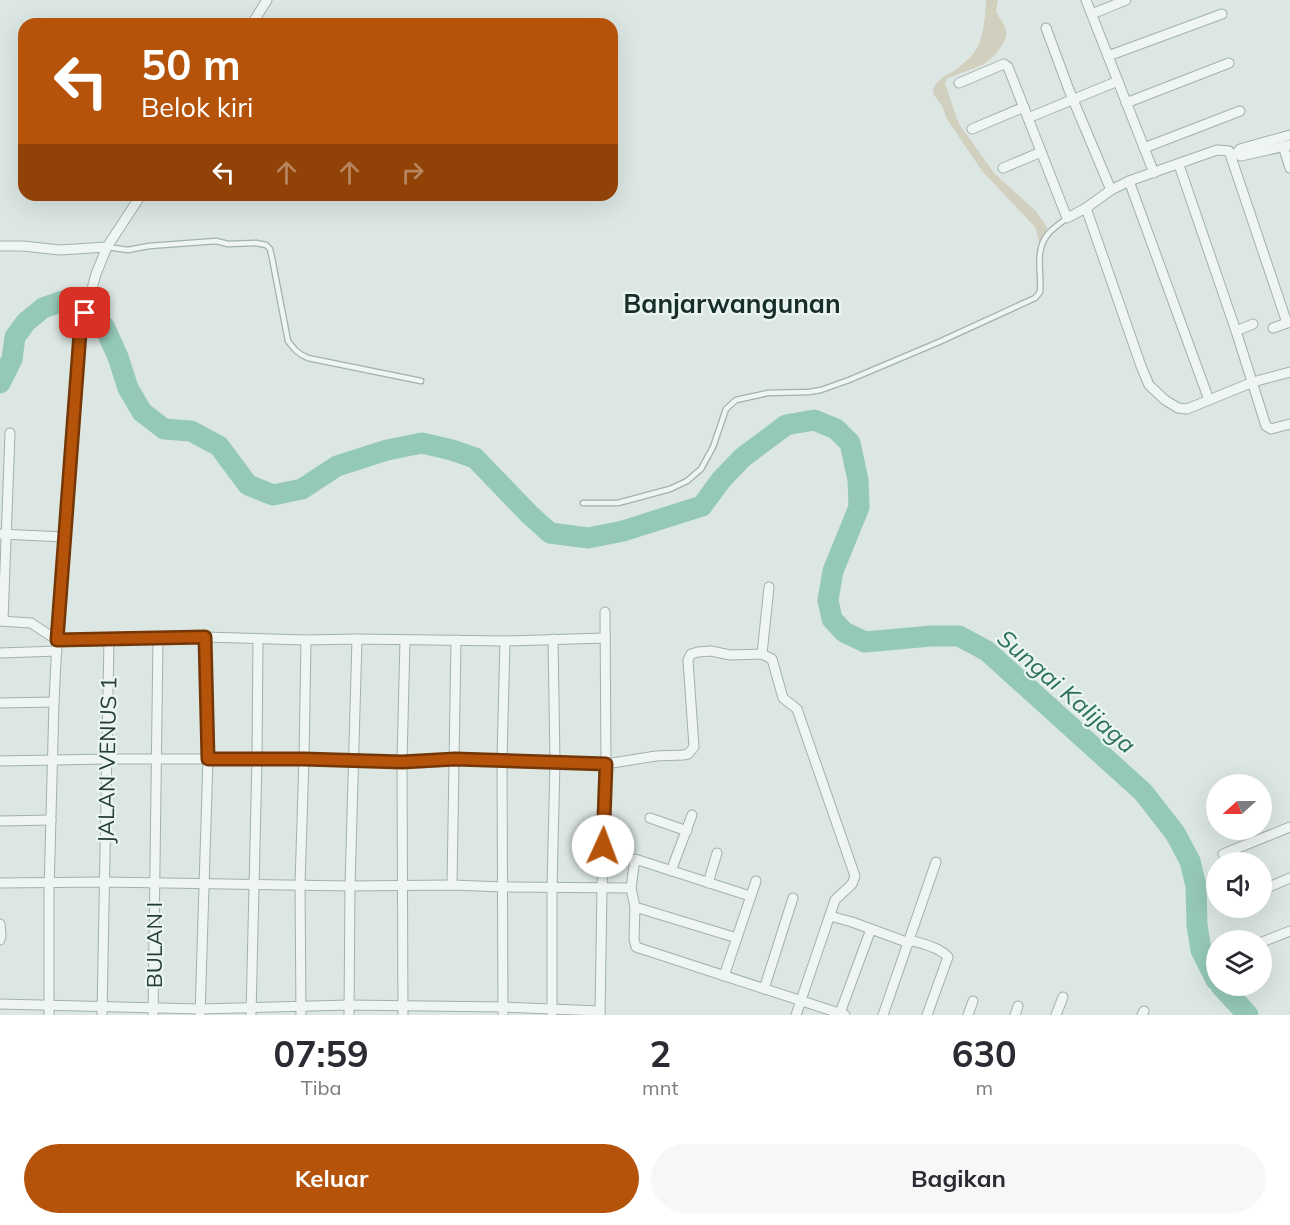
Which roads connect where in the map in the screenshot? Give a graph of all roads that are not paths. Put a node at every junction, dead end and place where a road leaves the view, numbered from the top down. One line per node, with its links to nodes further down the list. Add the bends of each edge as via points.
1 (267, 0): 6 (street)
2 (1086, 0): 4 (street)
3 (1126, 0): 4 (street)
4 (1092, 14): 8 (street)
5 (1222, 14): 8 (street)
6 (256, 18)
7 (1046, 28): 12 (street)
8 (1108, 56): 10 (street)
9 (1229, 63): 13 (street)
10 (1118, 81): 12 (street); 13 (street)
11 (959, 83): 14 (street, via 1004,64)
12 (1072, 99): 16 (street); 28 (street)
13 (1126, 103): 20 (street)
14 (1024, 107): 16 (street); 17 (street)
15 (1239, 111): 20 (street)
16 (1028, 118): 21 (street)
17 (972, 129)
18 (1290, 135): 22 (street, via 1240,149)
19 (1286, 146): 22 (street); 25 (street)
20 (1144, 148): 26 (street)
21 (1041, 152): 24 (street); 31 (street)
22 (1234, 155): 23 (street, via 1217,150); 34 (street)
23 (1179, 165): 26 (street); 37 (street)
24 (1003, 168)
25 (1290, 168)
26 (1154, 173): 27 (street)
27 (1129, 181): 28 (street); 41 (street)
28 (1111, 190): 30 (street)
29 (137, 201): 33 (street)
30 (1086, 208): 31 (street); 41 (street, via 1149,385 1178,408 1187,409)
31 (1067, 218): 45 (lane, via 1048,234 1042,245 1040,292 1035,298 821,390 768,393 736,400 726,410 701,469 687,481 618,503)
32 (0, 246): 33 (street, via 60,250)
33 (107, 247): 39 (lane, via 128,250 216,241 266,245 270,249 288,341 294,349 308,358); 47 (street, via 80,333)
34 (1289, 323): 36 (street)
35 (1253, 324): 37 (street)
36 (1273, 328)
37 (1236, 331): 40 (street)
38 (1290, 372): 40 (street)
39 (421, 381)
40 (1253, 382): 41 (street); 42 (street, via 1266,426 1271,429)
41 (1209, 400)
42 (1290, 424)
43 (10, 433): 44 (street)
44 (4, 488): 46 (street)
45 (583, 503)
46 (3, 534): 47 (street); 48 (street)
47 (65, 537): 61 (street)
48 (2, 578): 51 (street)
49 (769, 587): 66 (street)
50 (605, 612): 53 (street)
51 (2, 621): 61 (street, via 31,623)
52 (205, 637): 55 (street); 56 (street); 71 (street)
53 (605, 638): 60 (street); 81 (street)
54 (109, 639): 55 (street); 61 (street); 69 (street, JALAN VENUS 1)
55 (158, 639): 70 (street, BULAN I)
56 (258, 639): 62 (street); 72 (street)
57 (357, 639): 58 (street); 62 (street); 78 (street)
58 (405, 639): 59 (street); 79 (street)
59 (456, 639): 63 (street); 74 (street)
60 (552, 639): 63 (street); 80 (street)
61 (57, 640): 64 (street)
62 (306, 640): 73 (street)
63 (505, 640): 75 (street)
64 (57, 651): 65 (street); 67 (street)
65 (0, 653)
66 (762, 654): 81 (street, via 691,654 688,660 692,751); 113 (street, via 772,659 783,698 797,709 855,876 835,900)
67 (54, 702): 68 (street); 77 (street)
68 (0, 703)
69 (107, 759): 70 (street); 77 (street); 95 (street, JALAN VENUS 1)
70 (155, 759): 71 (street); 98 (street, BULAN I)
71 (208, 759): 72 (street); 99 (street)
72 (257, 759): 73 (street); 101 (street)
73 (304, 759): 78 (street); 100 (street)
74 (455, 759): 75 (street); 79 (street); 102 (street)
75 (502, 759): 80 (street); 106 (street)
76 (0, 761): 77 (street)
77 (52, 761): 84 (street)
78 (354, 761): 79 (street); 103 (street)
79 (402, 762): 104 (street)
80 (555, 762): 81 (street); 107 (street)
81 (606, 764): 108 (street)
82 (692, 815): 87 (street)
83 (650, 818): 87 (street)
84 (51, 820): 85 (street); 94 (street)
85 (0, 821)
86 (1290, 827): 88 (street)
87 (687, 831): 91 (street)
88 (1228, 852)
89 (717, 853): 97 (street)
90 (936, 862): 120 (street)
91 (671, 871): 97 (street); 109 (street, via 635,859)
92 (1290, 879): 105 (street)
93 (756, 880): 110 (street)
94 (50, 882): 95 (street); 96 (street); 127 (street)
95 (105, 882): 98 (street); 128 (street, JALAN VENUS 1)
96 (0, 883)
97 (708, 883): 110 (street)
98 (154, 884): 99 (street); 130 (street, BULAN I)
99 (204, 884): 101 (street); 136 (street)
100 (300, 884): 101 (street); 103 (street); 132 (street)
101 (253, 885): 131 (street)
102 (452, 885): 104 (street); 106 (street)
103 (350, 886): 104 (street); 129 (street)
104 (403, 886): 133 (street)
105 (1272, 886)
106 (503, 887): 107 (street); 135 (street)
107 (552, 887): 108 (street); 137 (street)
108 (602, 888): 109 (street); 138 (street)
109 (631, 888): 112 (street)
110 (750, 896): 117 (street)
111 (793, 898): 122 (street)
112 (635, 907): 117 (street); 121 (street, via 637,948)
113 (830, 916): 115 (street); 125 (street)
114 (0, 924): 119 (street)
115 (871, 929): 120 (street); 139 (street)
116 (1290, 931): 118 (street)
117 (737, 938): 121 (street)
118 (1272, 938)
119 (0, 940)
120 (909, 942): 143 (street); 144 (street, via 939,950 948,957)
121 (724, 976): 122 (street)
122 (764, 989): 125 (street)
123 (1063, 998): 146 (street)
124 (973, 1000): 145 (street)
125 (801, 1001): 139 (street); 142 (street)
126 (1, 1004): 127 (street); 140 (street)
127 (48, 1005): 128 (street); 141 (street)
128 (102, 1010): 130 (street)
129 (349, 1010): 132 (street); 133 (street)
130 (153, 1011): 136 (street)
131 (251, 1011): 132 (street); 136 (street)
132 (301, 1011)
133 (403, 1011): 134 (street)
134 (452, 1011): 135 (street)
135 (503, 1011): 137 (street)
136 (200, 1012)
137 (552, 1012): 138 (street)
138 (600, 1013)
139 (842, 1014)
140 (2, 1015)
141 (49, 1015)
142 (796, 1015)
143 (883, 1015)
144 (927, 1015)
145 (968, 1015)
146 (1056, 1015)

